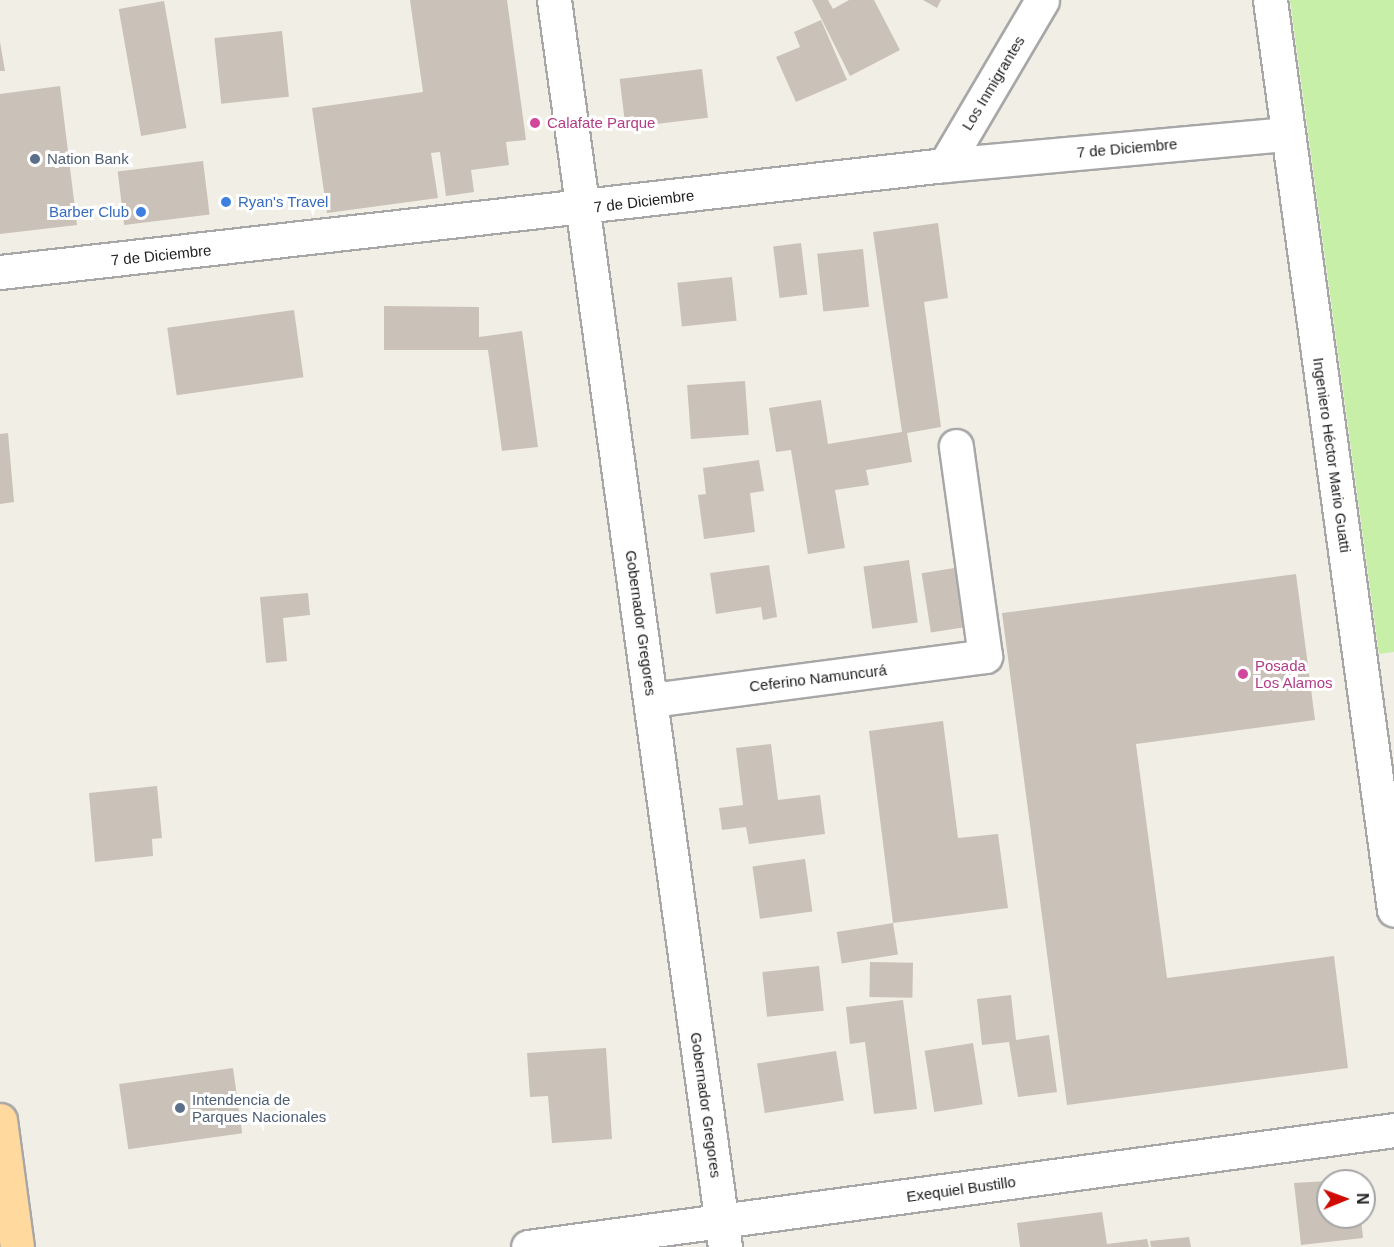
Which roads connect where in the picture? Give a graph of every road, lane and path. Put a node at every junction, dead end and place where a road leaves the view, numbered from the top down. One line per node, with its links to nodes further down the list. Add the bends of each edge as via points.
1 (554, 0): 6 (street, Gobernador Gregores)
2 (1041, 0): 5 (street, Los Inmigrantes)
3 (1270, 0): 4 (street, Ingeniero Héctor Mario Guatti)
4 (1288, 134): 5 (street, 7 de Diciembre); 10 (street, Ingeniero Héctor Mario Guatti)
5 (945, 165): 6 (street, 7 de Diciembre)
6 (585, 208): 7 (street, 7 de Diciembre); 9 (street, Gobernador Gregores)
7 (0, 272)
8 (956, 446): 9 (street, Ceferino Namuncurá, via 985,656)
9 (652, 700): 13 (street, Gobernador Gregores)
10 (1394, 910)
11 (0, 1120): 14 (main road)
12 (1394, 1131): 13 (street, Exequiel Bustillo)
13 (724, 1234): 15 (street, Exequiel Bustillo)
14 (17, 1247)
15 (528, 1247)

